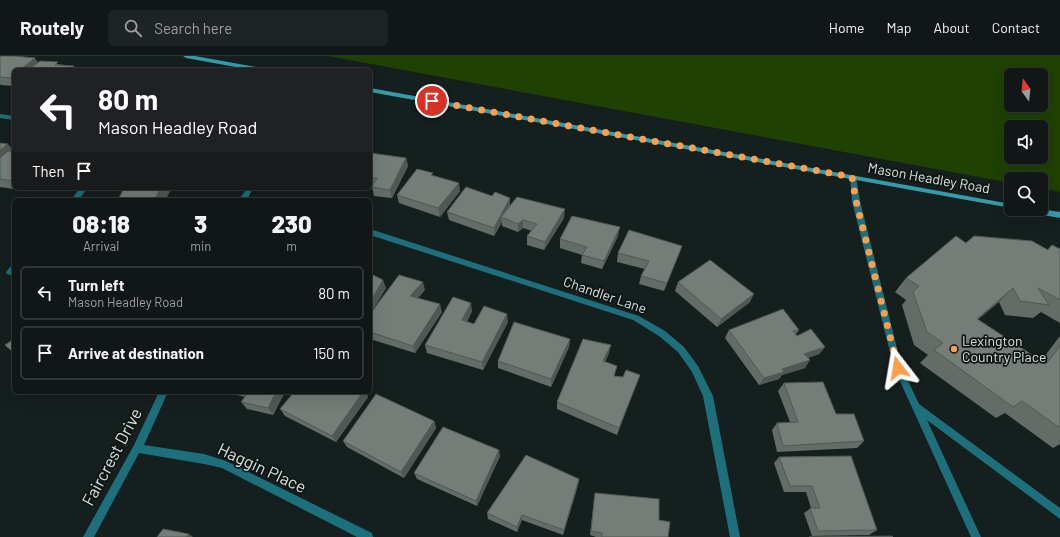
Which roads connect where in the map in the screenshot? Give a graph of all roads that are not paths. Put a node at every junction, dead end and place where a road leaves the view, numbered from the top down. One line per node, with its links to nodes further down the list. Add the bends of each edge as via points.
1 (186, 56): 2 (main road)
2 (250, 68)
3 (372, 90): 6 (main road, Mason Headley Road)
4 (0, 116): 5 (street)
5 (12, 118)
6 (852, 177): 7 (main road, Mason Headley Road); 12 (street, via 898,368)
7 (1004, 205)
8 (1048, 213): 9 (main road)
9 (1060, 215)
10 (372, 233): 17 (street, Chandler Lane, via 622,313 667,336 684,351 708,396)
11 (163, 394): 13 (street, Faircrest Drive)
12 (916, 407): 14 (street); 18 (street)
13 (137, 448): 15 (street, Faircrest Drive); 16 (street, Haggin Place, via 204,458 222,464)
14 (1060, 514)
15 (88, 537)
16 (368, 537)
17 (735, 537)
18 (976, 537)

